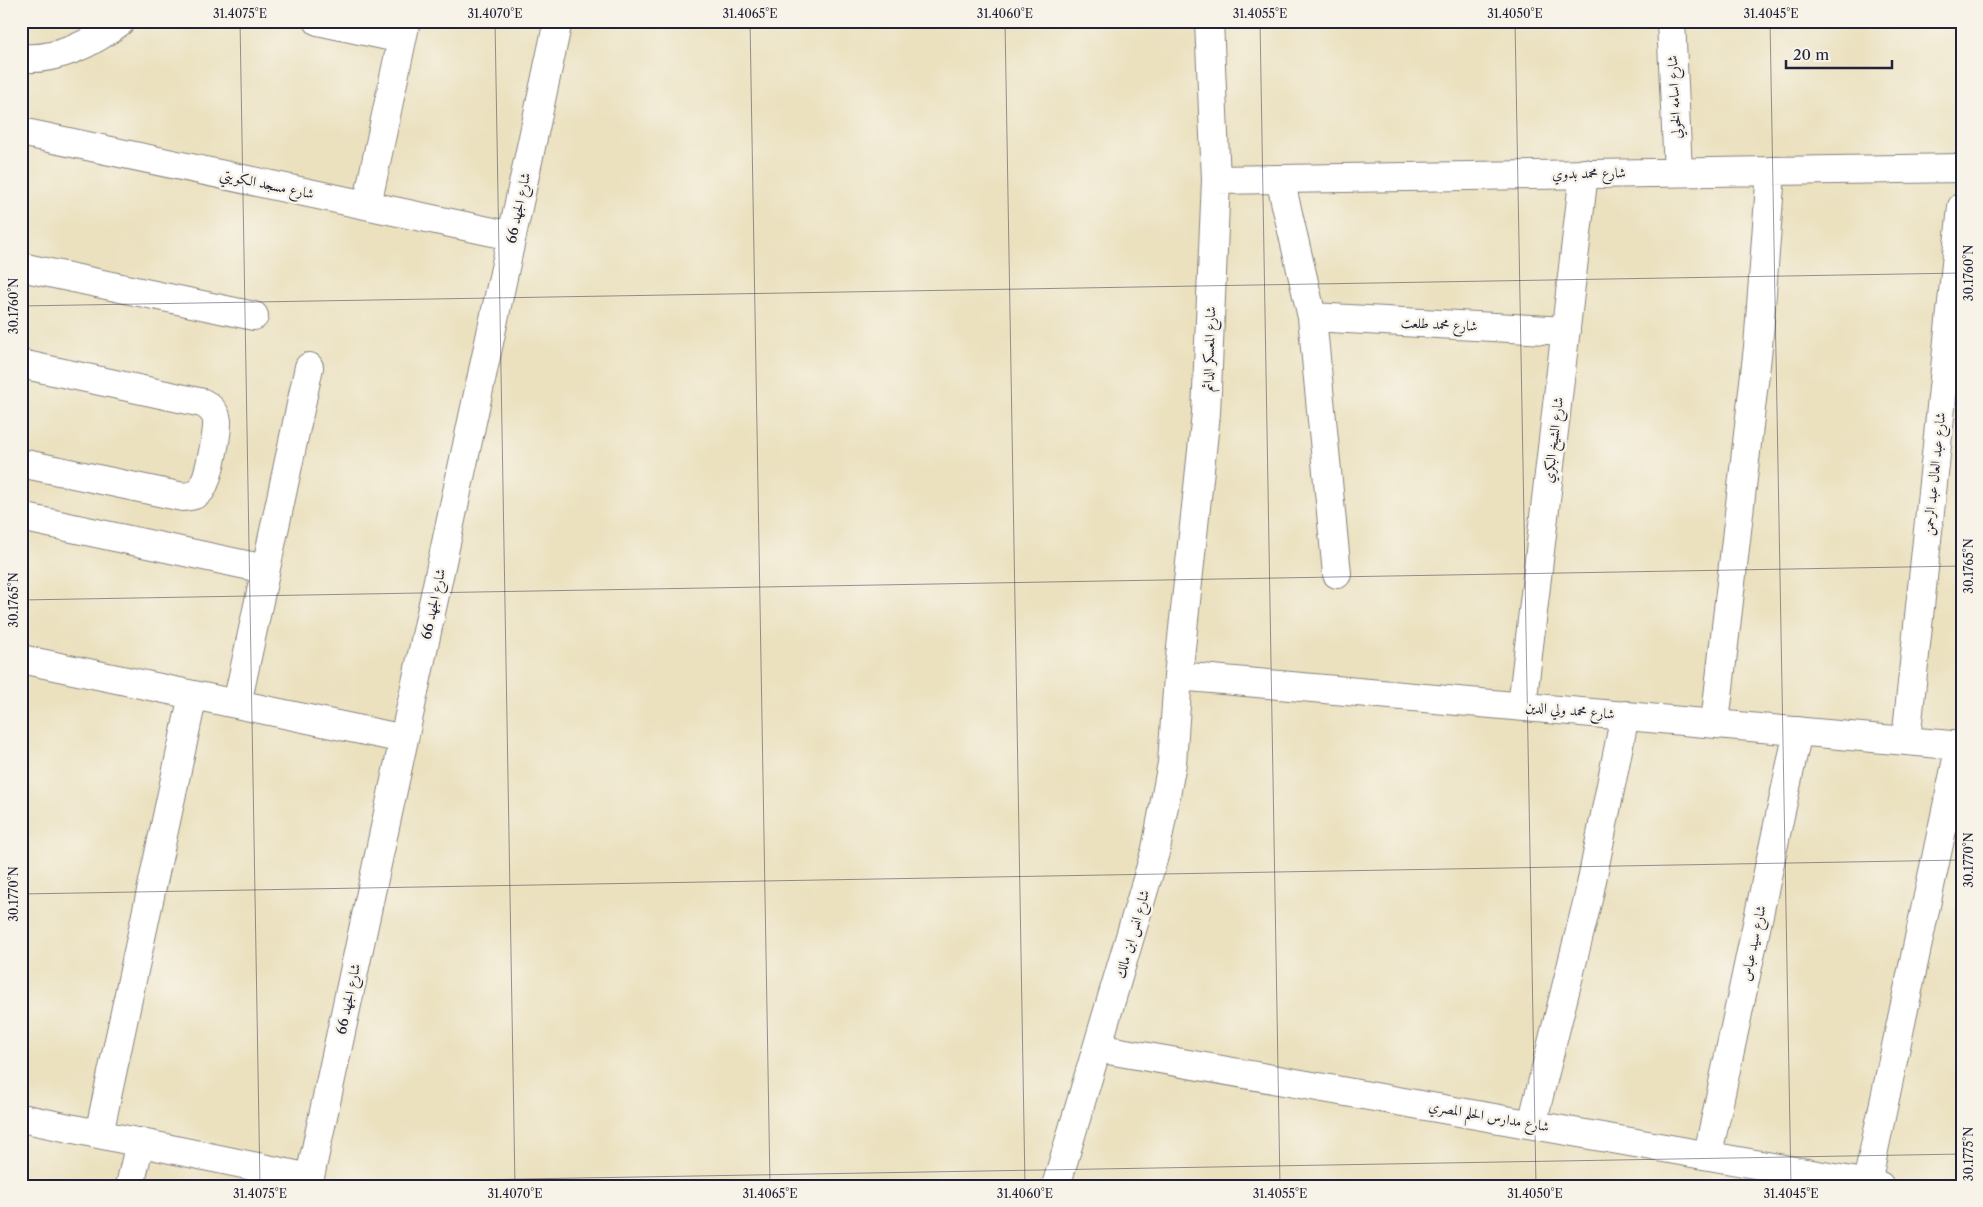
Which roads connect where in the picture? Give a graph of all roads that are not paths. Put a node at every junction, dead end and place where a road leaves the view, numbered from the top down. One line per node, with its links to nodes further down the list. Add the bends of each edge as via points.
1 (121, 21): 7 (street, via 75,49 34,59)
2 (318, 21): 6 (street)
3 (558, 21): 17 (street, شارع الجهد 66)
4 (1209, 21): 14 (street, شارع المعسكر الدائم)
5 (1671, 21): 11 (street, شارع اسامه الخولي)
6 (404, 30): 15 (street)
7 (21, 58)
8 (21, 132): 15 (street, شارع مسجد الكويتي)
9 (1962, 168): 10 (street, شارع محمد بدوي)
10 (1771, 171): 11 (street, شارع محمد بدوي); 34 (street, via 1758,347)
11 (1678, 172): 12 (street, شارع محمد بدوي)
12 (1584, 174): 13 (street, شارع محمد بدوي); 21 (street, شارع الشيخ البكري)
13 (1280, 179): 14 (street, شارع محمد بدوي); 20 (street)
14 (1216, 180): 29 (street, شارع المعسكر الدائم, via 1206,413)
15 (367, 205): 17 (street, شارع مسجد الكويتي)
16 (1962, 207): 37 (street, شارع عبد العال عبد الرحمن)
17 (512, 236): 36 (street, شارع الجهد 66)
18 (21, 267): 19 (street)
19 (254, 316)
20 (1312, 317): 21 (street, شارع محمد طلعت); 27 (street)
21 (1566, 331): 32 (street, شارع الشيخ البكري)
22 (21, 364): 24 (street, via 203,402 217,419 206,480 202,490 194,496 183,497)
23 (309, 367): 26 (street)
24 (21, 463)
25 (21, 517): 26 (street)
26 (265, 569): 31 (street)
27 (1337, 574)
28 (21, 658): 30 (street)
29 (1178, 676): 32 (street, شارع محمد ولي الدين); 39 (street, شارع انس ابن مالك, via 1172,763 1156,849)
30 (193, 695): 31 (street); 42 (street)
31 (237, 704): 36 (street)
32 (1522, 706): 33 (street, شارع محمد ولي الدين)
33 (1625, 716): 34 (street, شارع محمد ولي الدين); 41 (street, via 1589,895)
34 (1715, 723): 35 (street, شارع محمد ولي الدين)
35 (1798, 731): 37 (street, شارع محمد ولي الدين); 44 (street, شارع سيد عباس)
36 (404, 739): 45 (street, شارع الجهد 66)
37 (1906, 740): 38 (street, شارع محمد ولي الدين)
38 (1961, 746): 46 (street)
39 (1097, 1048): 41 (street, شارع مدارس الحلم المصري); 48 (street, شارع انس ابن مالك)
40 (21, 1118): 42 (street)
41 (1532, 1124): 44 (street, شارع مدارس الحلم المصري)
42 (99, 1134): 43 (street)
43 (140, 1142): 45 (street); 47 (street)
44 (1708, 1154): 46 (street, شارع مدارس الحلم المصري)
45 (309, 1182)
46 (1874, 1185)
47 (130, 1186)
48 (1056, 1186)

